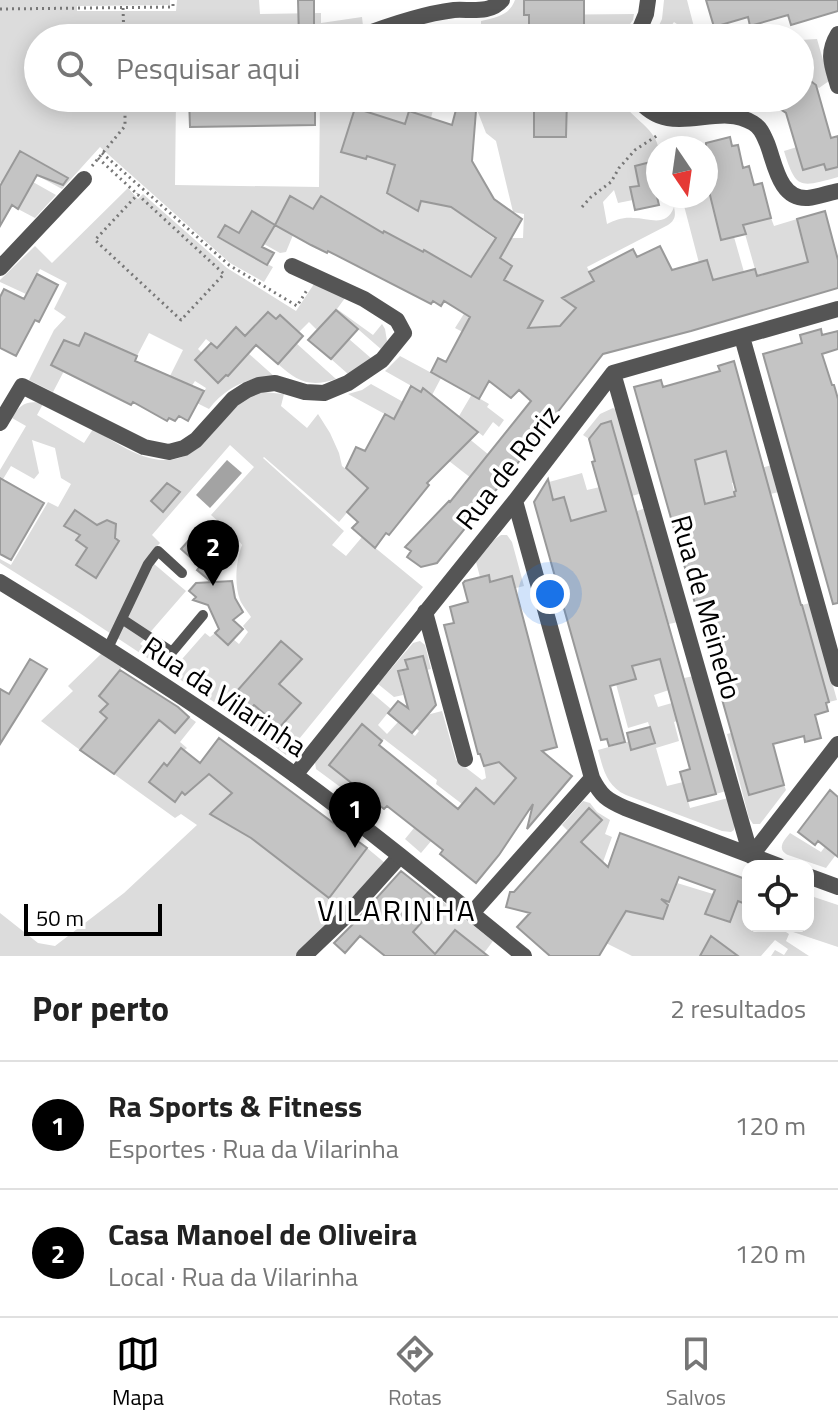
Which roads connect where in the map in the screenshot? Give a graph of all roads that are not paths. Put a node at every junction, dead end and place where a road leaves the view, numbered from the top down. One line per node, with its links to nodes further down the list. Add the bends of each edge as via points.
1 (502, 0): 3 (street, via 488,9 444,12)
2 (648, 0): 4 (street)
3 (399, 24)
4 (642, 24)
5 (838, 34): 6 (street, via 830,48)
6 (838, 86)
7 (652, 112): 9 (street, via 674,120 742,117 761,129 784,188 793,195 810,198)
8 (84, 179): 11 (street)
9 (838, 191)
10 (292, 266): 15 (street, via 364,299 397,320 404,333 382,360 348,383 324,393 259,385 233,399 196,440 169,452 144,447 22,386)
11 (0, 268)
12 (838, 309): 13 (street)
13 (742, 337): 14 (street); 23 (street)
14 (613, 373): 16 (street, Rua de Roriz); 29 (street, Rua de Meinedo)
15 (0, 423)
16 (515, 501): 19 (street, Rua de Roriz); 27 (street)
17 (182, 573): 21 (lane, via 158,551)
18 (0, 582): 22 (street, Rua da Vilarinha)
19 (425, 612): 25 (street); 26 (street, Rua de Roriz)
20 (203, 615): 21 (lane, via 172,652)
21 (122, 619): 22 (lane)
22 (108, 648): 26 (street, Rua da Vilarinha)
23 (838, 679)
24 (838, 744): 29 (street)
25 (465, 759)
26 (295, 775): 28 (street, Rua da Vilarinha)
27 (592, 778): 29 (street, via 607,800); 33 (street)
28 (400, 856): 33 (street, Rua da Vilarinha); 34 (street)
29 (751, 856): 30 (street)
30 (762, 860)
31 (814, 878): 32 (street)
32 (838, 887)
33 (473, 912): 35 (street, Rua da Vilarinha)
34 (304, 956)
35 (524, 956)

